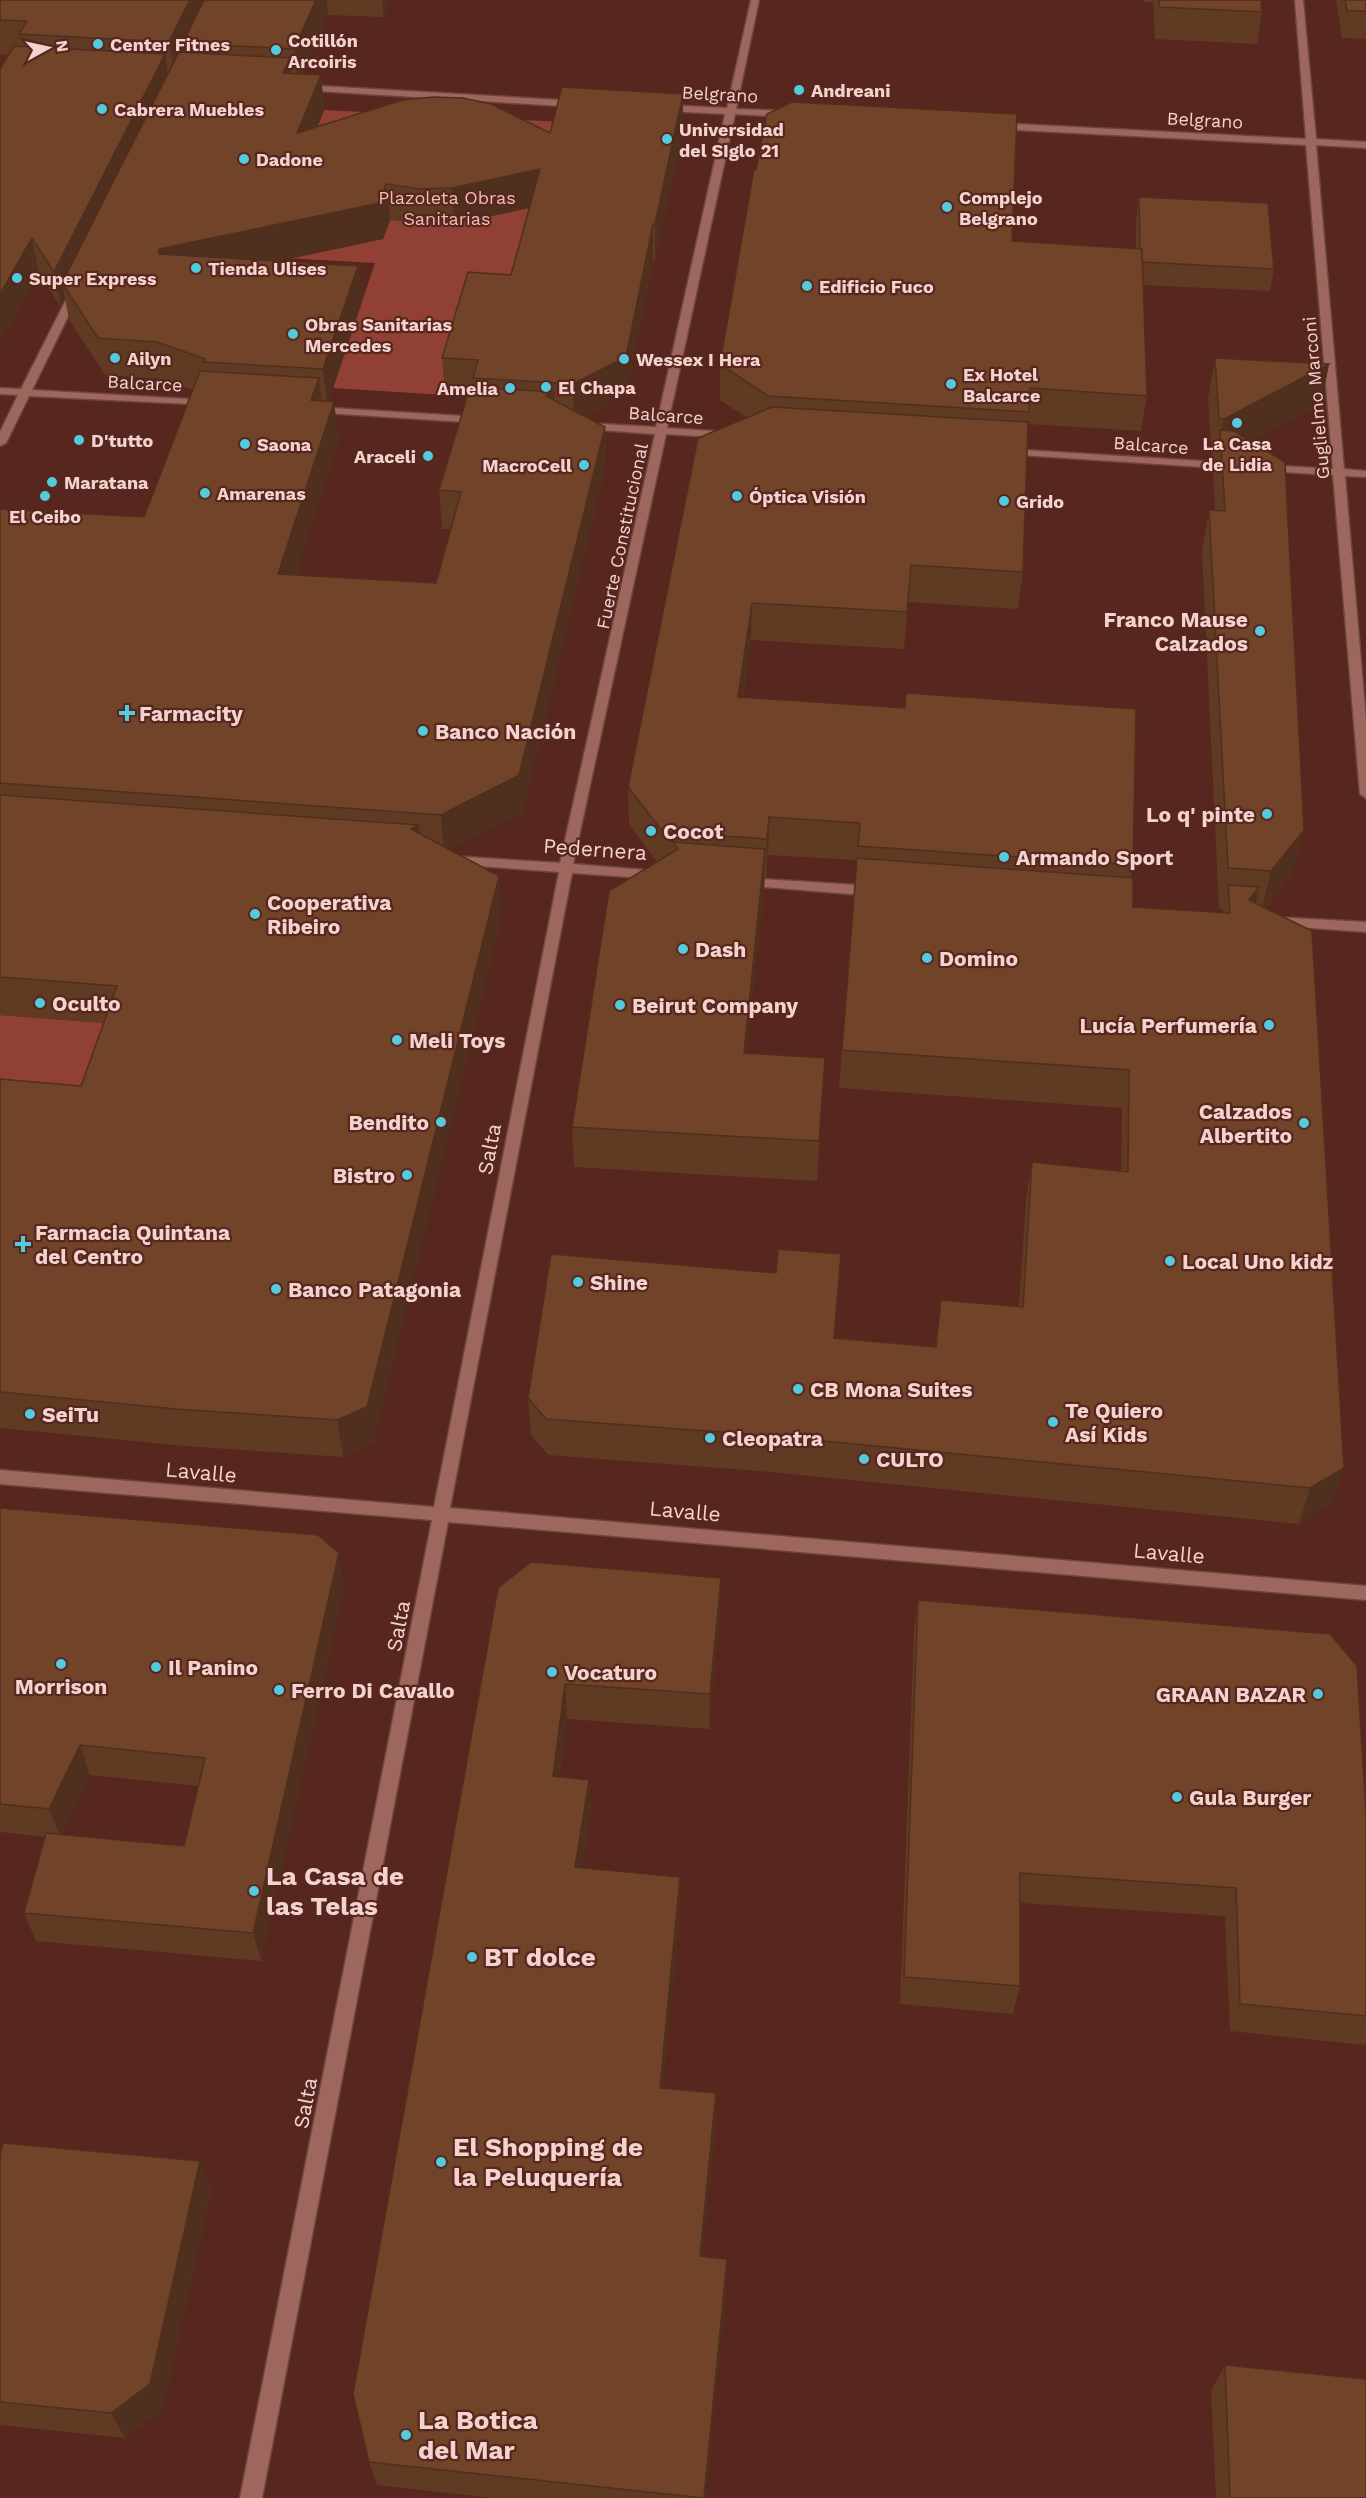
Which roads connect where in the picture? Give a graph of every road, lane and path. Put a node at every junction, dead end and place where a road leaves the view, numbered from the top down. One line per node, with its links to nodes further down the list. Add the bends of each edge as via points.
1 (755, 0): 6 (street, Fuerte Constitucional)
2 (1299, 0): 9 (street, Guglielmo Marconi)
3 (297, 88): 4 (street)
4 (592, 104)
5 (652, 108): 6 (street, Belgrano)
6 (731, 111): 7 (street, Belgrano); 18 (street, Fuerte Constitucional)
7 (800, 115)
8 (989, 125): 9 (street, Belgrano)
9 (1311, 143): 10 (street, Belgrano); 22 (street, Guglielmo Marconi)
10 (1366, 145)
11 (83, 275): 13 (street)
12 (0, 391): 13 (street, Balcarce)
13 (24, 392): 14 (street, Balcarce); 20 (street)
14 (224, 404)
15 (308, 409): 16 (street)
16 (498, 421)
17 (569, 425): 18 (street, Balcarce)
18 (662, 431): 19 (street, Balcarce); 26 (street, Fuerte Constitucional)
19 (742, 436)
20 (0, 443)
21 (1000, 452): 22 (street, Balcarce)
22 (1339, 473): 23 (street, Balcarce); 24 (street, Guglielmo Marconi)
23 (1366, 474)
24 (1366, 794)
25 (435, 859): 26 (street, Pedernera)
26 (566, 868): 27 (street, Pedernera); 33 (street, Salta)
27 (666, 876)
28 (737, 881): 29 (street)
29 (890, 893)
30 (1256, 920): 31 (street)
31 (1366, 927)
32 (0, 1477): 33 (street, Lavalle)
33 (443, 1515): 34 (street, Lavalle); 35 (street, Salta)
34 (1366, 1593)
35 (251, 2498)

